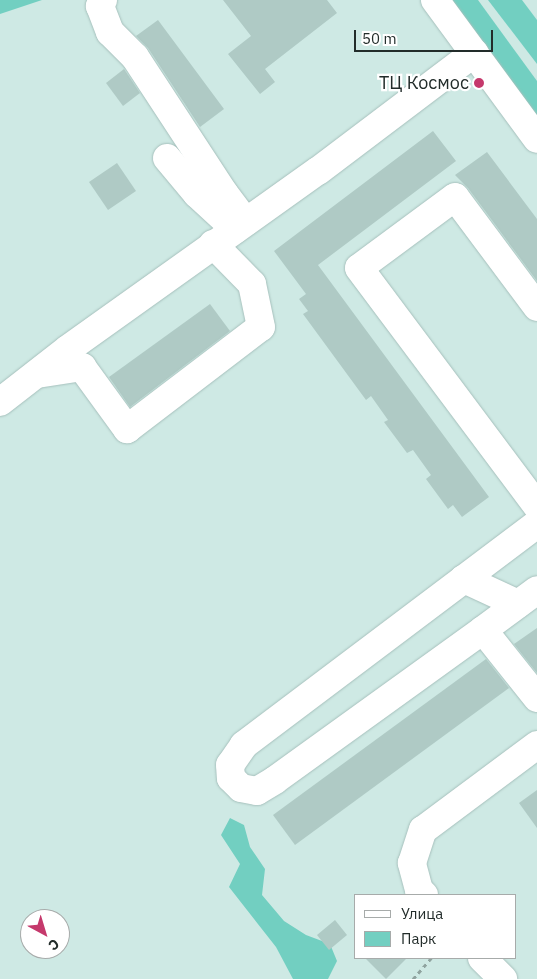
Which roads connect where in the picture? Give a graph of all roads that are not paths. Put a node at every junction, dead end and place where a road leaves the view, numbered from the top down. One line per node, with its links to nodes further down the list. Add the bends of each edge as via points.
1 (103, 0): 6 (street, via 100,6 110,32 135,57 224,193)
2 (435, 0): 3 (street)
3 (474, 53): 4 (street); 6 (street, via 318,172)
4 (537, 139)
5 (167, 158): 6 (street)
6 (232, 232): 8 (street); 8 (street, via 252,284 261,327 127,429 82,367)
7 (537, 307): 10 (street, via 455,197 359,268)
8 (33, 375): 9 (street)
9 (0, 402)
10 (537, 506)
11 (537, 524): 12 (street)
12 (464, 579): 13 (street); 14 (street, via 244,745 230,765 231,778 241,788 257,791)
13 (528, 597): 14 (street)
14 (483, 630): 15 (street)
15 (537, 698)
16 (537, 745): 17 (street, via 423,830 412,863)
17 (423, 894)
18 (483, 959): 19 (street)
19 (503, 979)

